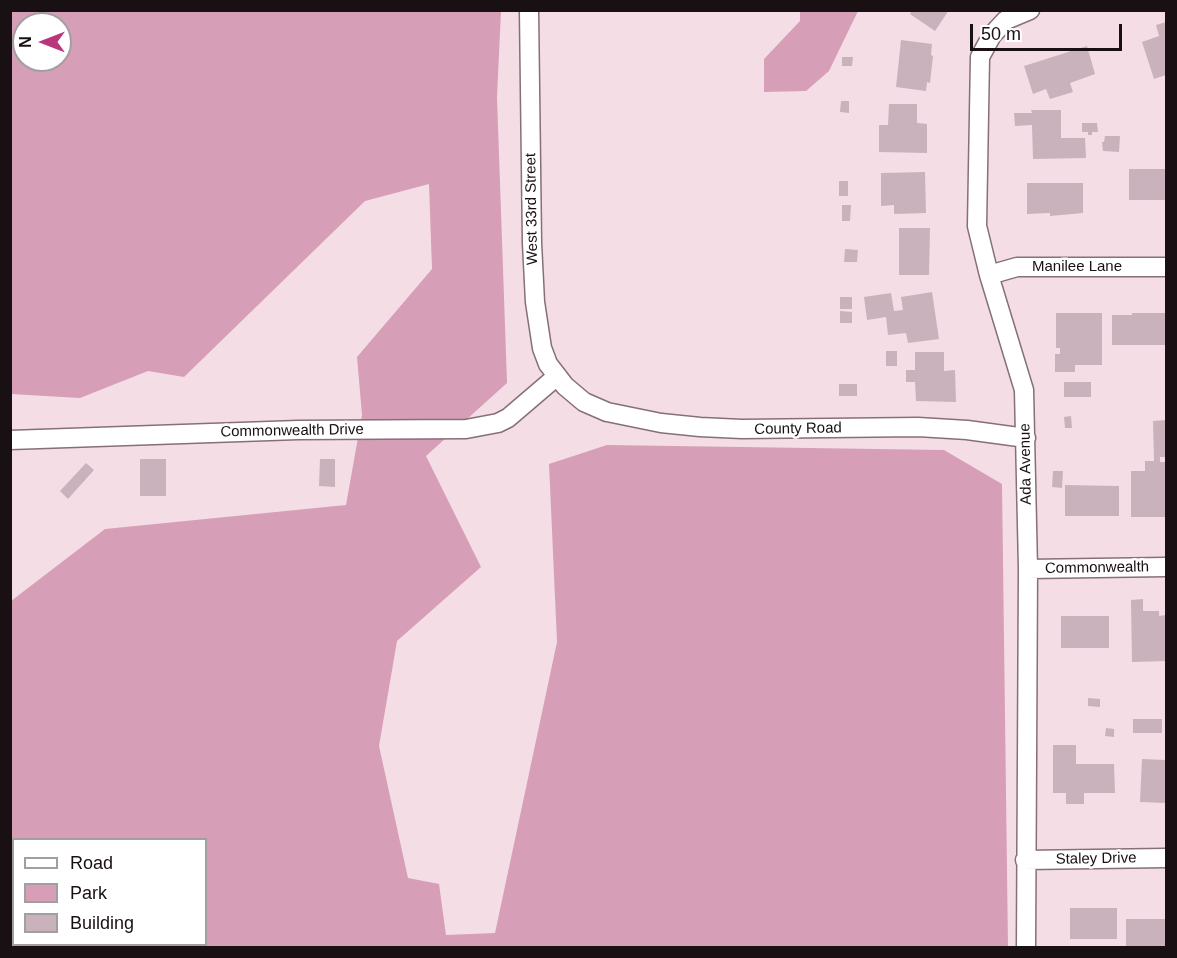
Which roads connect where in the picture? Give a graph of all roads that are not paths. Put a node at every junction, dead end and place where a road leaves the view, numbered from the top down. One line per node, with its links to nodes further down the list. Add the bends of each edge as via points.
1 (529, 10): 5 (street, West 33rd Street, via 533,275 542,348)
2 (1029, 10): 4 (street, Ada Avenue, via 1006,20 980,57 977,226)
3 (1167, 267): 4 (street, Manilee Lane, via 1017,267)
4 (989, 275): 7 (street, Ada Avenue, via 1024,390)
5 (556, 377): 6 (street, West 33rd Street); 8 (street, Commonwealth Drive, via 508,418 466,429 298,430)
6 (575, 395): 7 (street, County Road, via 607,412 700,427 918,427)
7 (1026, 438): 10 (street, Ada Avenue)
8 (10, 440)
9 (1167, 567): 10 (street, Commonwealth)
10 (1028, 569): 12 (street, Ada Avenue)
11 (1167, 858): 12 (street, Staley Drive)
12 (1025, 860): 13 (street, Ada Avenue)
13 (1026, 948)

